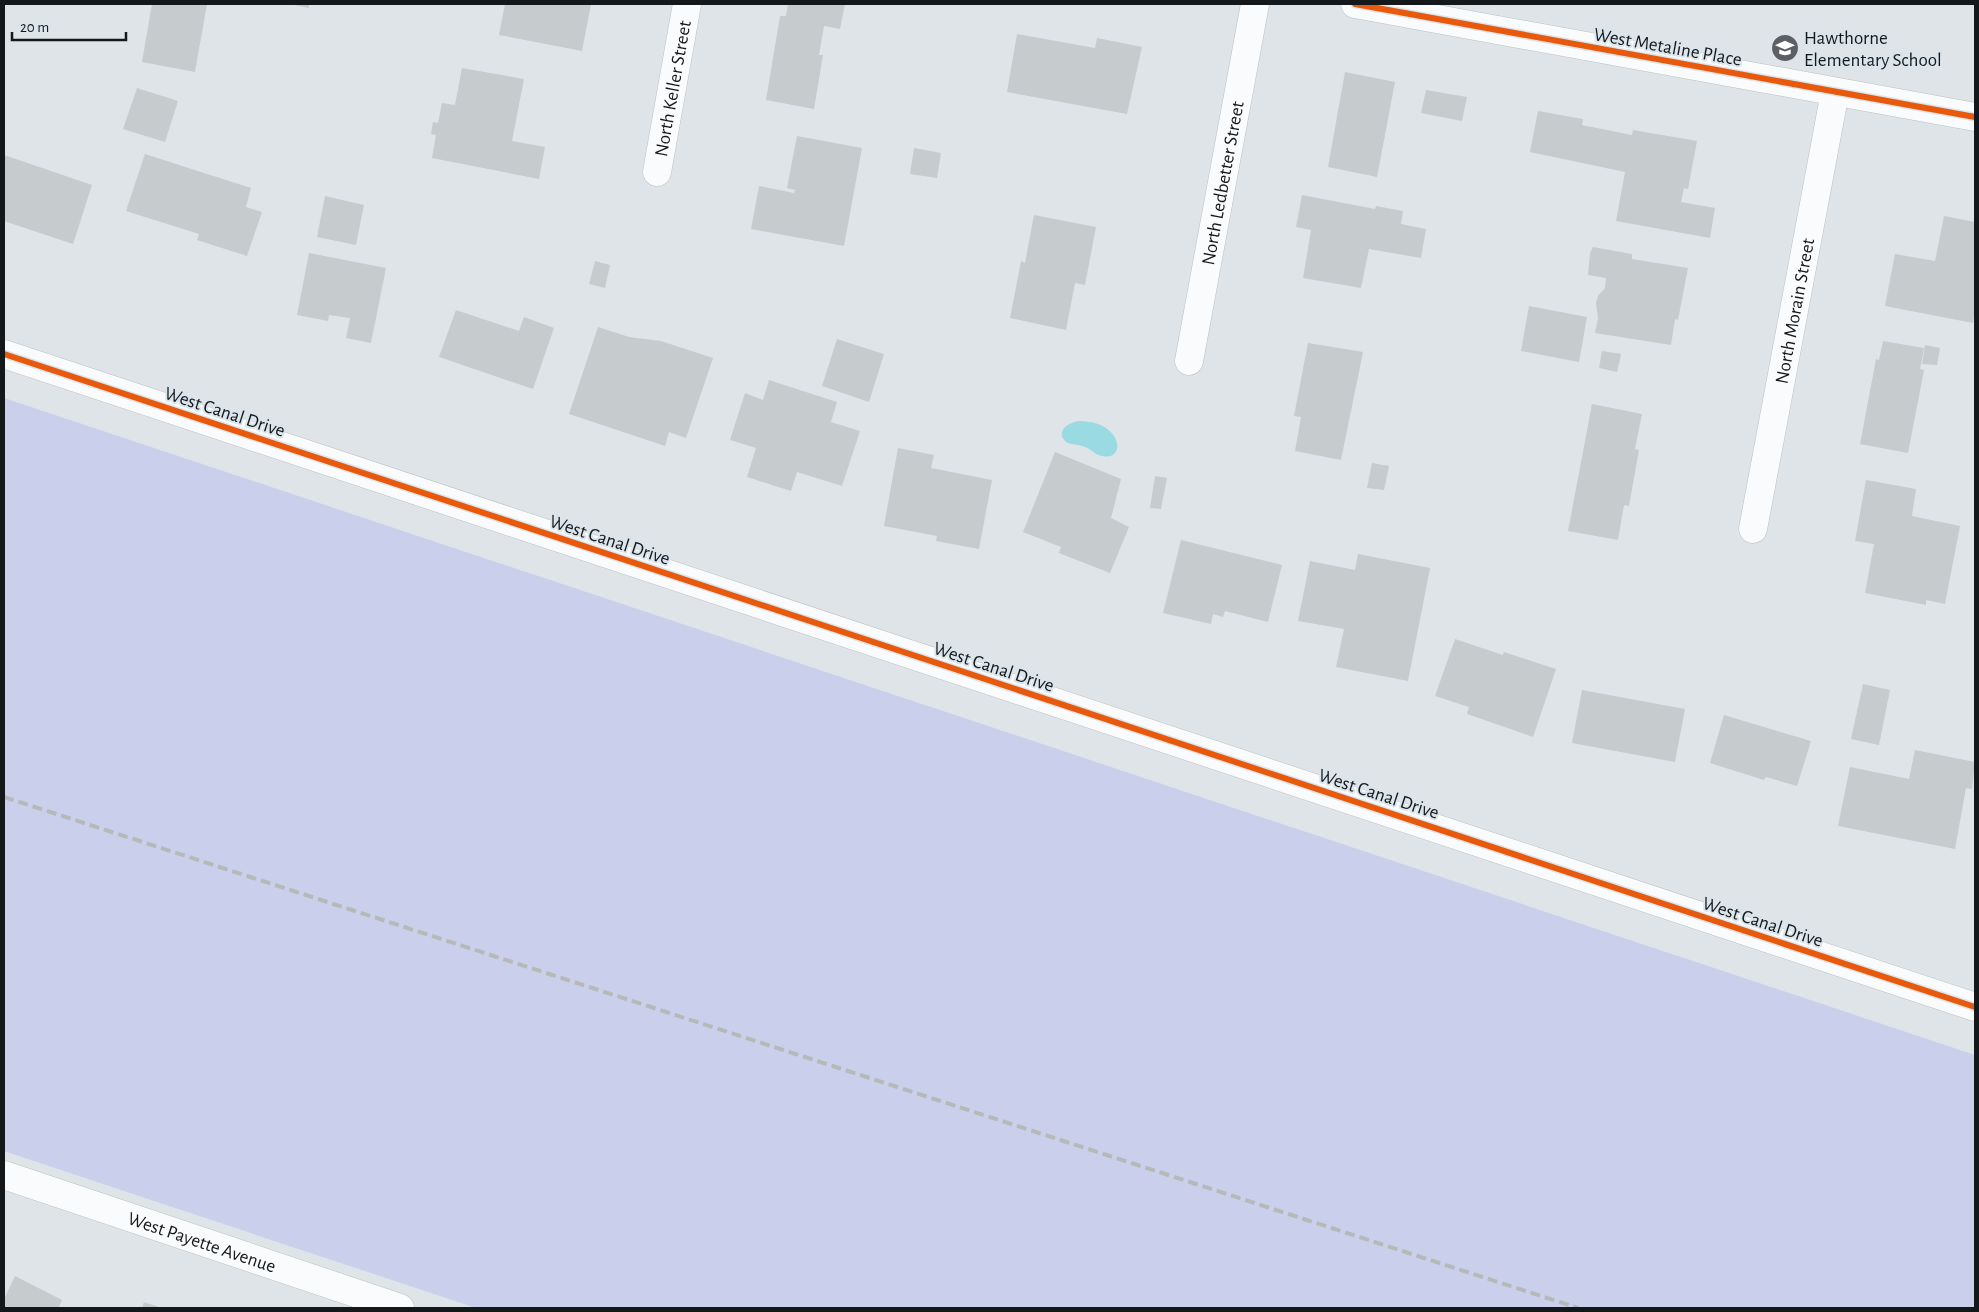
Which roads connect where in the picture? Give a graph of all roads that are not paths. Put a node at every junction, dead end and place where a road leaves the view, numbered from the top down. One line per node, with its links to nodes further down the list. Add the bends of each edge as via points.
1 (687, 4): 6 (street, North Keller Street)
2 (1255, 4): 8 (street, North Ledbetter Street)
3 (1355, 4): 4 (street, West Metaline Place)
4 (1836, 92): 5 (street, West Metaline Place); 9 (street, North Morain Street)
5 (1975, 117)
6 (656, 172)
7 (4, 354): 10 (street, West Canal Drive)
8 (1189, 361)
9 (1753, 529)
10 (1975, 1007)
11 (4, 1175): 12 (street, West Payette Avenue)
12 (400, 1308)

